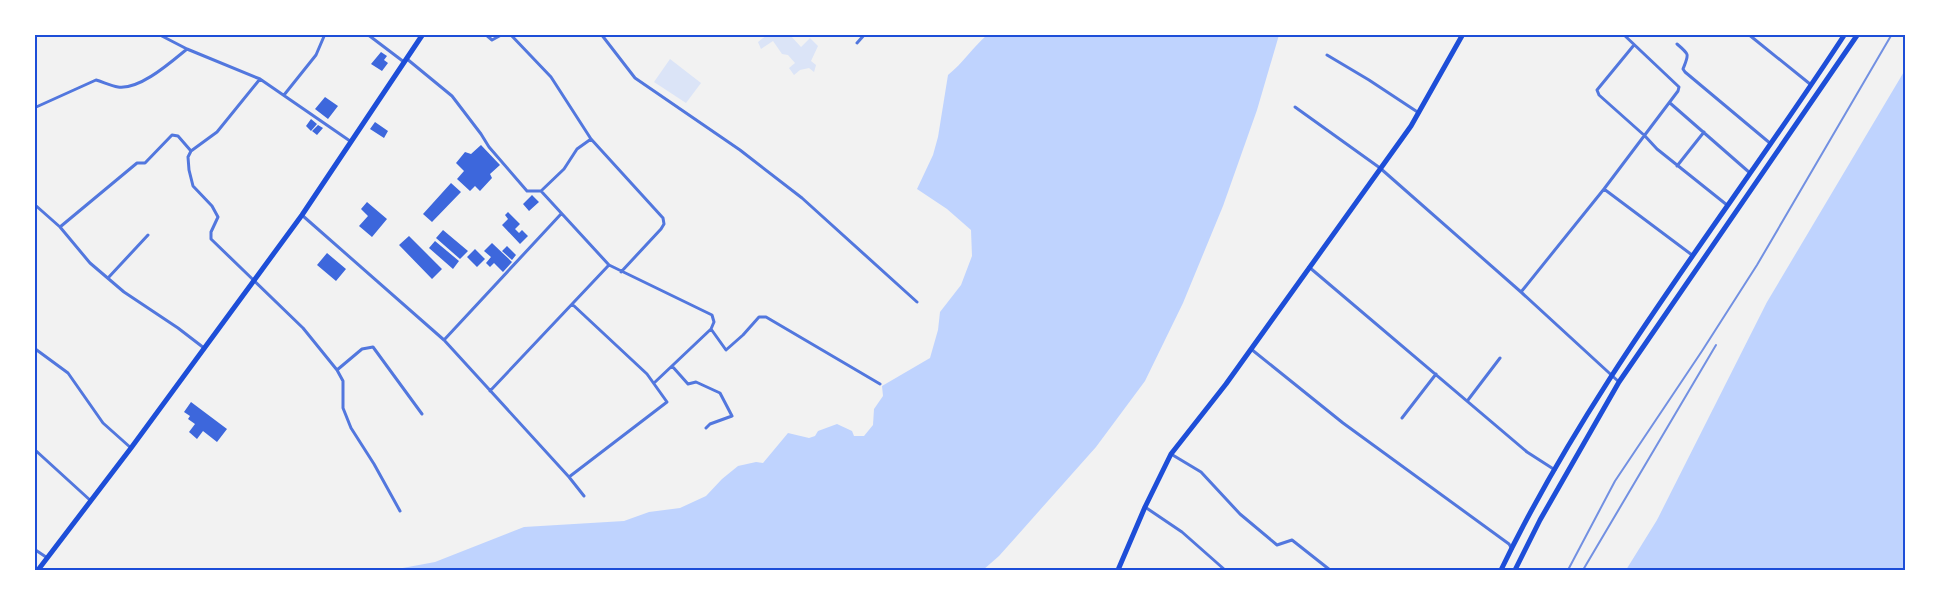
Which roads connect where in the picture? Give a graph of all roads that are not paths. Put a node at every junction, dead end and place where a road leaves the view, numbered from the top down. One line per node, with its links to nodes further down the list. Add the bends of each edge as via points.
1 (158, 34): 18 (street)
2 (325, 34): 23 (street, via 316,55)
3 (367, 34): 20 (street)
4 (423, 34): 20 (main road)
5 (485, 34): 6 (street, via 492,40)
6 (503, 34)
7 (510, 34): 30 (street, via 551,77)
8 (601, 34): 52 (street, via 635,78 802,198)
9 (865, 34): 15 (street)
10 (1463, 34): 27 (main road)
11 (1623, 34): 17 (street)
12 (1748, 34): 22 (street)
13 (1845, 34): 22 (main road)
14 (1858, 34): 64 (main road)
15 (857, 43)
16 (1677, 44): 32 (street, via 1689,56 1684,72)
17 (1634, 45): 24 (street, via 1679,87); 29 (street, via 1597,90)
18 (187, 49): 21 (street); 26 (street, via 144,81 119,87 96,80)
19 (1326, 55): 27 (street)
20 (405, 60): 31 (main road); 38 (street, via 452,96 527,191)
21 (260, 79): 23 (street); 33 (street, via 217,132)
22 (1812, 85): 32 (main road)
23 (284, 95): 31 (street)
24 (1670, 103): 28 (street); 29 (street)
25 (1295, 107): 35 (street)
26 (34, 108)
27 (1419, 113): 35 (main road)
28 (1704, 132): 34 (street); 36 (street)
29 (1646, 136): 34 (street); 37 (street)
30 (591, 139): 38 (street, via 577,149 564,169); 48 (street, via 663,218 664,224)
31 (350, 141): 42 (main road)
32 (1771, 144): 36 (main road)
33 (191, 151): 43 (street, via 178,136 172,135 146,163 137,163); 50 (street, via 188,157 193,186 218,217 211,239)
34 (1677, 166): 40 (street)
35 (1380, 168): 47 (main road); 51 (street)
36 (1751, 173): 40 (main road)
37 (1604, 189): 45 (street); 51 (street)
38 (541, 191): 41 (street)
39 (34, 204): 43 (street)
40 (1728, 206): 45 (main road)
41 (561, 214): 46 (street); 55 (street)
42 (302, 215): 50 (main road); 55 (street)
43 (60, 227): 49 (street, via 81,254)
44 (148, 235): 49 (street)
45 (1693, 256): 63 (main road)
46 (609, 266): 48 (street); 53 (street)
47 (1309, 267): 58 (main road); 62 (street)
48 (621, 272): 54 (street, via 712,315)
49 (108, 278): 57 (street)
50 (255, 280): 57 (main road); 61 (street, via 303,328)
51 (1521, 292): 63 (street)
52 (917, 302)
53 (572, 304): 65 (street); 67 (street)
54 (711, 329): 60 (street); 66 (street, via 726,350 759,317 766,317)
55 (444, 340): 67 (street)
56 (34, 348): 72 (street, via 68,373 103,423)
57 (204, 348): 72 (main road)
58 (1251, 349): 74 (main road); 82 (street)
59 (1500, 358): 68 (street)
60 (672, 366): 65 (street); 71 (street, via 688,384 696,382 720,393 732,416)
61 (337, 370): 69 (street, via 362,349 374,347); 80 (street, via 343,381 344,408 351,429)
62 (1436, 374): 68 (street); 70 (street)
63 (1611, 376): 64 (street); 75 (main road)
64 (1619, 382): 89 (main road)
65 (654, 383): 76 (street, via 667,402)
66 (880, 384)
67 (490, 391): 76 (street)
68 (1467, 400): 75 (street)
69 (422, 414)
70 (1402, 418)
71 (706, 428)
72 (131, 448): 78 (main road)
73 (34, 449): 78 (street)
74 (1171, 454): 79 (main road); 87 (street, via 1201,472 1240,514 1277,545 1292,540)
75 (1554, 470): 82 (main road)
76 (569, 477): 77 (street)
77 (584, 496)
78 (91, 501): 83 (main road)
79 (1145, 507): 85 (main road); 86 (street, via 1182,532)
80 (400, 511)
81 (34, 549): 83 (street)
82 (1512, 549): 88 (main road)
83 (48, 558): 84 (main road)
84 (38, 570)
85 (1118, 570)
86 (1225, 570)
87 (1330, 570)
88 (1501, 570)
89 (1515, 570)

